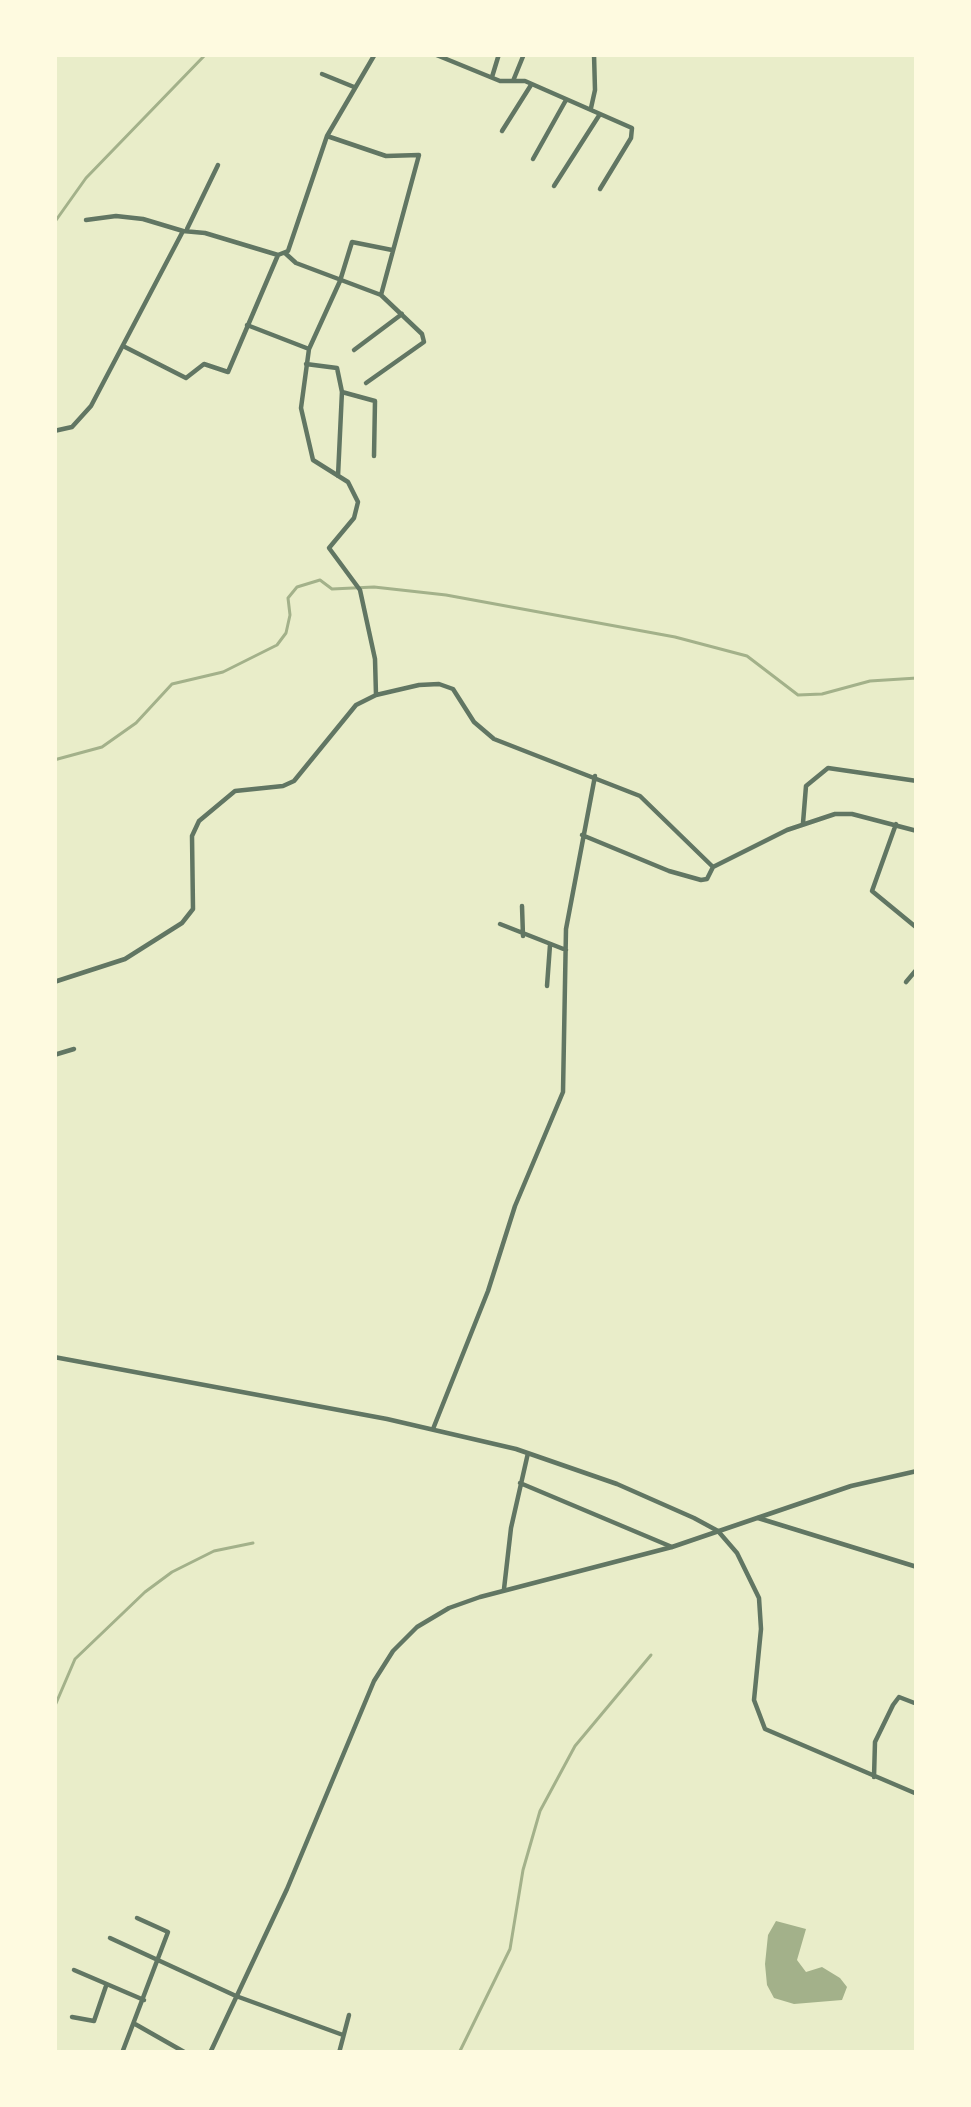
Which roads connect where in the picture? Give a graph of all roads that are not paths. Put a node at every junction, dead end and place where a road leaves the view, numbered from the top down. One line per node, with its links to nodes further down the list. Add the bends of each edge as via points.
1 (375, 54): 10 (street)
2 (434, 54): 7 (street)
3 (499, 54): 7 (street)
4 (524, 54): 8 (street)
5 (594, 54): 12 (street)
6 (322, 74): 10 (street)
7 (492, 77): 8 (street)
8 (513, 81): 9 (street)
9 (531, 85): 11 (street); 14 (street)
10 (354, 87): 15 (street)
11 (566, 100): 12 (street); 16 (street)
12 (590, 110): 13 (street)
13 (600, 114): 18 (street); 19 (street, via 633,131)
14 (502, 130)
15 (327, 136): 22 (street, via 386,156 419,155); 23 (street, via 294,243)
16 (533, 159)
17 (218, 165): 21 (street)
18 (554, 187)
19 (600, 189)
20 (86, 220): 21 (street, via 116,216)
21 (185, 230): 23 (street); 28 (street)
22 (392, 250): 24 (street, via 352,242); 25 (street)
23 (281, 254): 24 (street); 27 (street)
24 (340, 281): 25 (street); 29 (street)
25 (381, 295): 26 (street)
26 (403, 313): 30 (street); 32 (street, via 424,342)
27 (248, 326): 28 (street, via 228,372 204,364 186,378); 29 (street)
28 (125, 346): 34 (street, via 78,422)
29 (309, 349): 31 (street)
30 (354, 350)
31 (306, 364): 33 (street, via 338,368); 36 (street, via 301,408 308,450)
32 (366, 383)
33 (342, 392): 35 (street, via 375,401); 36 (street)
34 (54, 431)
35 (374, 456)
36 (338, 477): 37 (street, via 358,507 330,553 359,587)
37 (376, 695): 38 (street, via 443,684 494,739); 52 (street, via 352,708 294,782 236,791 199,821 193,909 182,923 125,959)
38 (595, 776): 43 (street); 44 (street, via 640,796)
39 (917, 781): 40 (street, via 828,768 806,786)
40 (803, 823): 41 (street, via 844,813); 44 (street)
41 (896, 824): 42 (street); 47 (street, via 872,891)
42 (917, 831)
43 (582, 835): 44 (street, via 701,880); 50 (street)
44 (713, 867)
45 (522, 907): 48 (street)
46 (500, 924): 48 (street)
47 (917, 928)
48 (523, 936): 49 (street)
49 (550, 945): 50 (street); 54 (street)
50 (566, 950): 58 (street, via 563,1092)
51 (917, 969): 53 (street)
52 (54, 982)
53 (906, 982)
54 (547, 986)
55 (74, 1049): 56 (street)
56 (54, 1054)
57 (54, 1357): 58 (street)
58 (433, 1430): 59 (street)
59 (528, 1453): 61 (street); 63 (street)
60 (917, 1471): 62 (street)
61 (520, 1483): 64 (street); 66 (street)
62 (758, 1518): 63 (street); 65 (street)
63 (718, 1531): 64 (street); 68 (street, via 759,1598 760,1722)
64 (672, 1546): 66 (street)
65 (917, 1567)
66 (503, 1592): 75 (street, via 437,1614 393,1651)
67 (917, 1704): 68 (street, via 898,1697 893,1705 875,1742)
68 (874, 1777): 69 (street)
69 (917, 1794)
70 (137, 1918): 72 (street, via 168,1932)
71 (110, 1938): 72 (street)
72 (157, 1960): 75 (street); 76 (street)
73 (74, 1970): 74 (street)
74 (106, 1986): 76 (street); 78 (street, via 94,2021)
75 (236, 1996): 80 (street); 83 (street)
76 (144, 2000): 79 (street)
77 (349, 2015): 80 (street)
78 (72, 2017)
79 (135, 2024): 81 (street); 82 (street)
80 (343, 2035): 84 (street)
81 (122, 2053)
82 (186, 2053)
83 (210, 2053)
84 (339, 2053)

